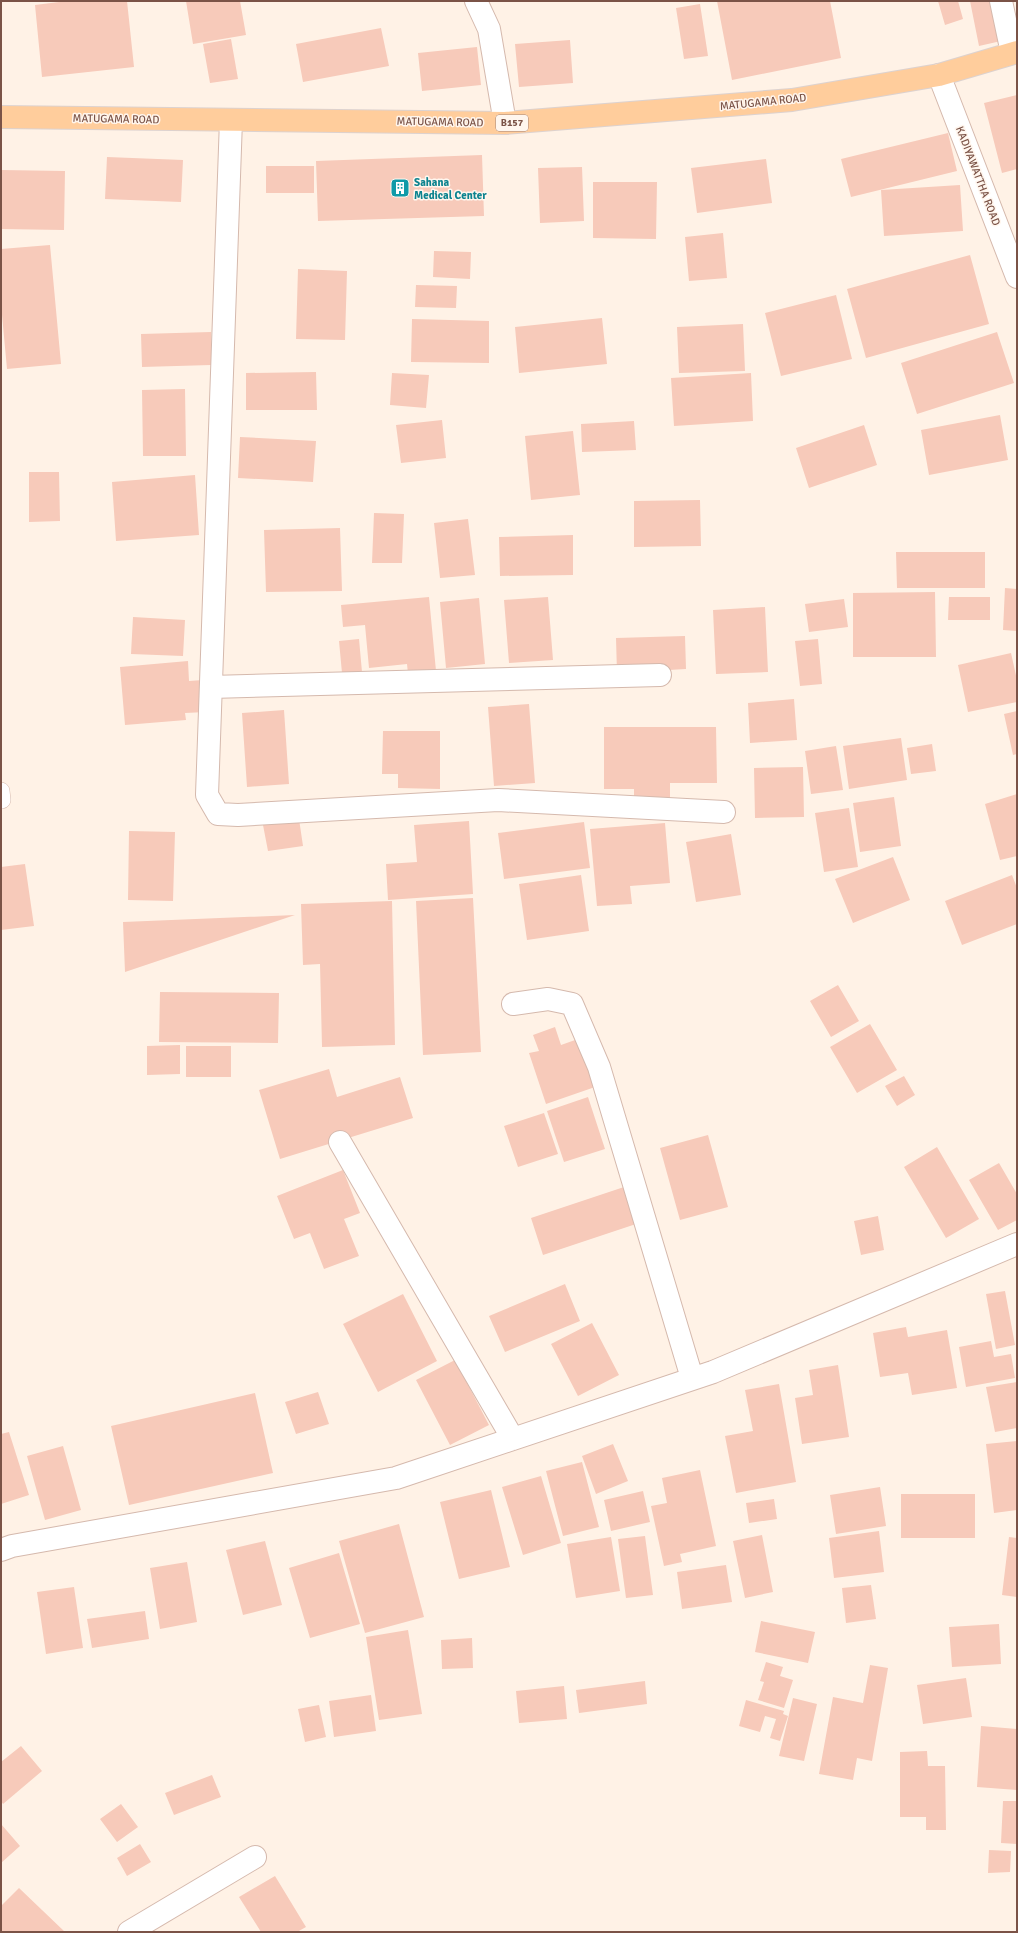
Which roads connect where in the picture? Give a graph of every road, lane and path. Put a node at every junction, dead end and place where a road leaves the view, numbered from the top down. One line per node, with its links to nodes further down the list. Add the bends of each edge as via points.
1 (476, 1): 7 (street, via 489,29)
2 (1001, 1): 3 (street)
3 (1015, 53): 4 (main road, MATUGAMA ROAD / B157)
4 (939, 75): 7 (main road, MATUGAMA ROAD / B157, via 792,100); 8 (street, KADIYAWATTHA ROAD)
5 (1, 117): 6 (main road, MATUGAMA ROAD / B157)
6 (231, 120): 7 (main road, MATUGAMA ROAD / B157); 10 (street)
7 (505, 123)
8 (1017, 277)
9 (660, 674): 10 (street)
10 (211, 687): 11 (street, via 207,795 218,814 498,800)
11 (724, 812)
12 (513, 1004): 15 (street, via 548,999 572,1004 599,1067)
13 (340, 1142): 16 (street)
14 (1017, 1244): 15 (street, via 713,1372)
15 (692, 1378): 16 (street)
16 (512, 1439): 17 (street, via 396,1478)
17 (1, 1550)
18 (255, 1857): 19 (street)
19 (129, 1932)

